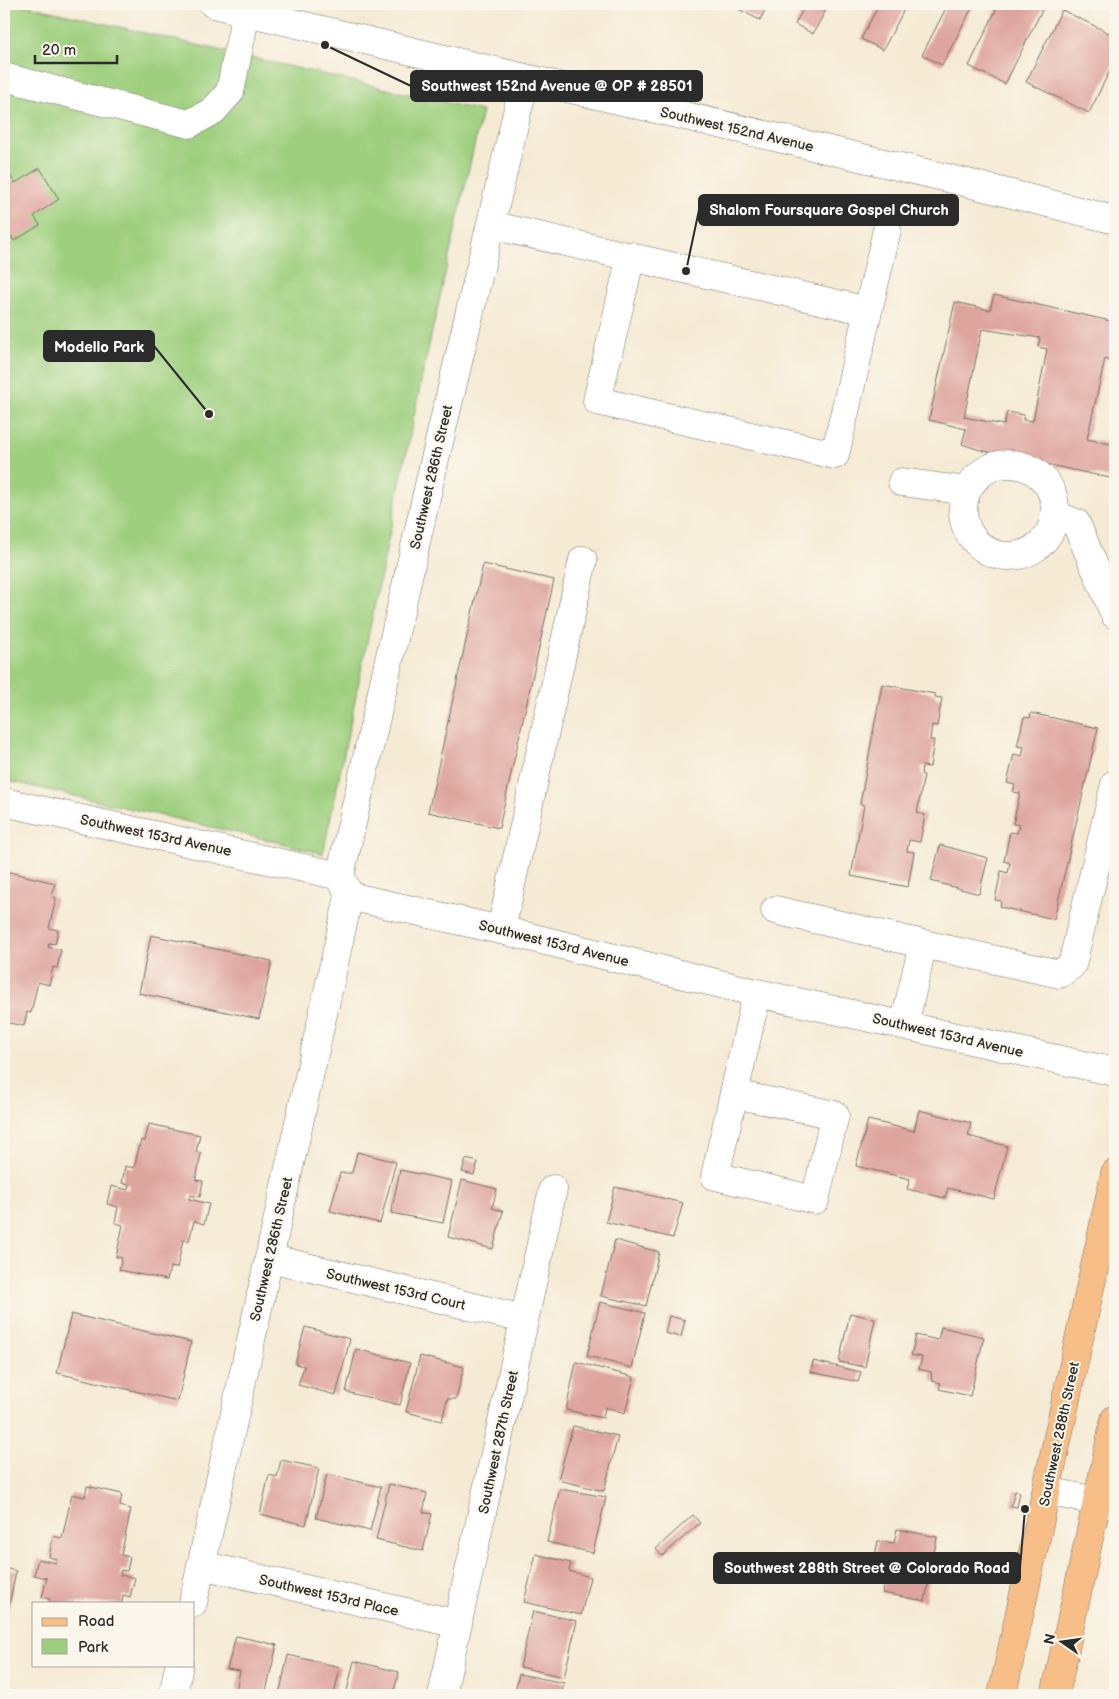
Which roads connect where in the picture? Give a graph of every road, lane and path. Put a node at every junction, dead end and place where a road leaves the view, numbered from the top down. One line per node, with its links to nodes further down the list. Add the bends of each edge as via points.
1 (213, 4): 2 (street, Southwest 152nd Avenue)
2 (246, 12): 3 (street, via 230,92 213,111 189,124); 4 (street, Southwest 152nd Avenue)
3 (4, 78)
4 (525, 79): 5 (street, Southwest 152nd Avenue); 6 (street, Southwest 286th Street)
5 (1115, 220)
6 (490, 225): 8 (street); 17 (street, Southwest 286th Street, via 431,476)
7 (887, 230): 9 (street)
8 (631, 256): 9 (street); 9 (street, via 597,401 835,455)
9 (868, 310)
10 (902, 482): 11 (street)
11 (967, 491): 12 (street, via 984,471 1002,464 1022,465 1044,478 1053,496); 12 (street, via 963,504 968,530 980,545 997,554 1023,554 1035,548 1045,539)
12 (1056, 515): 14 (street, via 1076,523)
13 (583, 560): 19 (street)
14 (1115, 615)
15 (1115, 784): 20 (street, via 1072,966 1060,974)
16 (4, 802): 17 (street, Southwest 153rd Avenue)
17 (345, 886): 19 (street, Southwest 153rd Avenue); 27 (street, Southwest 286th Street)
18 (775, 910): 20 (street)
19 (502, 930): 21 (street, Southwest 153rd Avenue)
20 (923, 944): 22 (street)
21 (758, 993): 22 (street, Southwest 153rd Avenue); 24 (street)
22 (904, 1025): 23 (street, Southwest 153rd Avenue)
23 (1115, 1072)
24 (734, 1094): 24 (street, via 715,1176 815,1200 835,1115)
25 (1115, 1173): 30 (main road, Southwest 288th Street)
26 (553, 1189): 28 (street, Southwest 287th Street)
27 (268, 1258): 28 (street, Southwest 153rd Court); 32 (street, Southwest 286th Street)
28 (524, 1319): 34 (street, Southwest 287th Street)
29 (1115, 1419): 31 (main road)
30 (1047, 1491): 31 (street); 38 (main road, Southwest 288th Street)
31 (1106, 1503): 39 (main road)
32 (201, 1565): 33 (street, Southwest 286th Street); 34 (street, Southwest 153rd Place)
33 (193, 1602)
34 (458, 1624): 37 (street, Southwest 287th Street)
35 (179, 1666): 36 (street)
36 (173, 1695)
37 (442, 1695)
38 (1002, 1695)
39 (1054, 1695)

